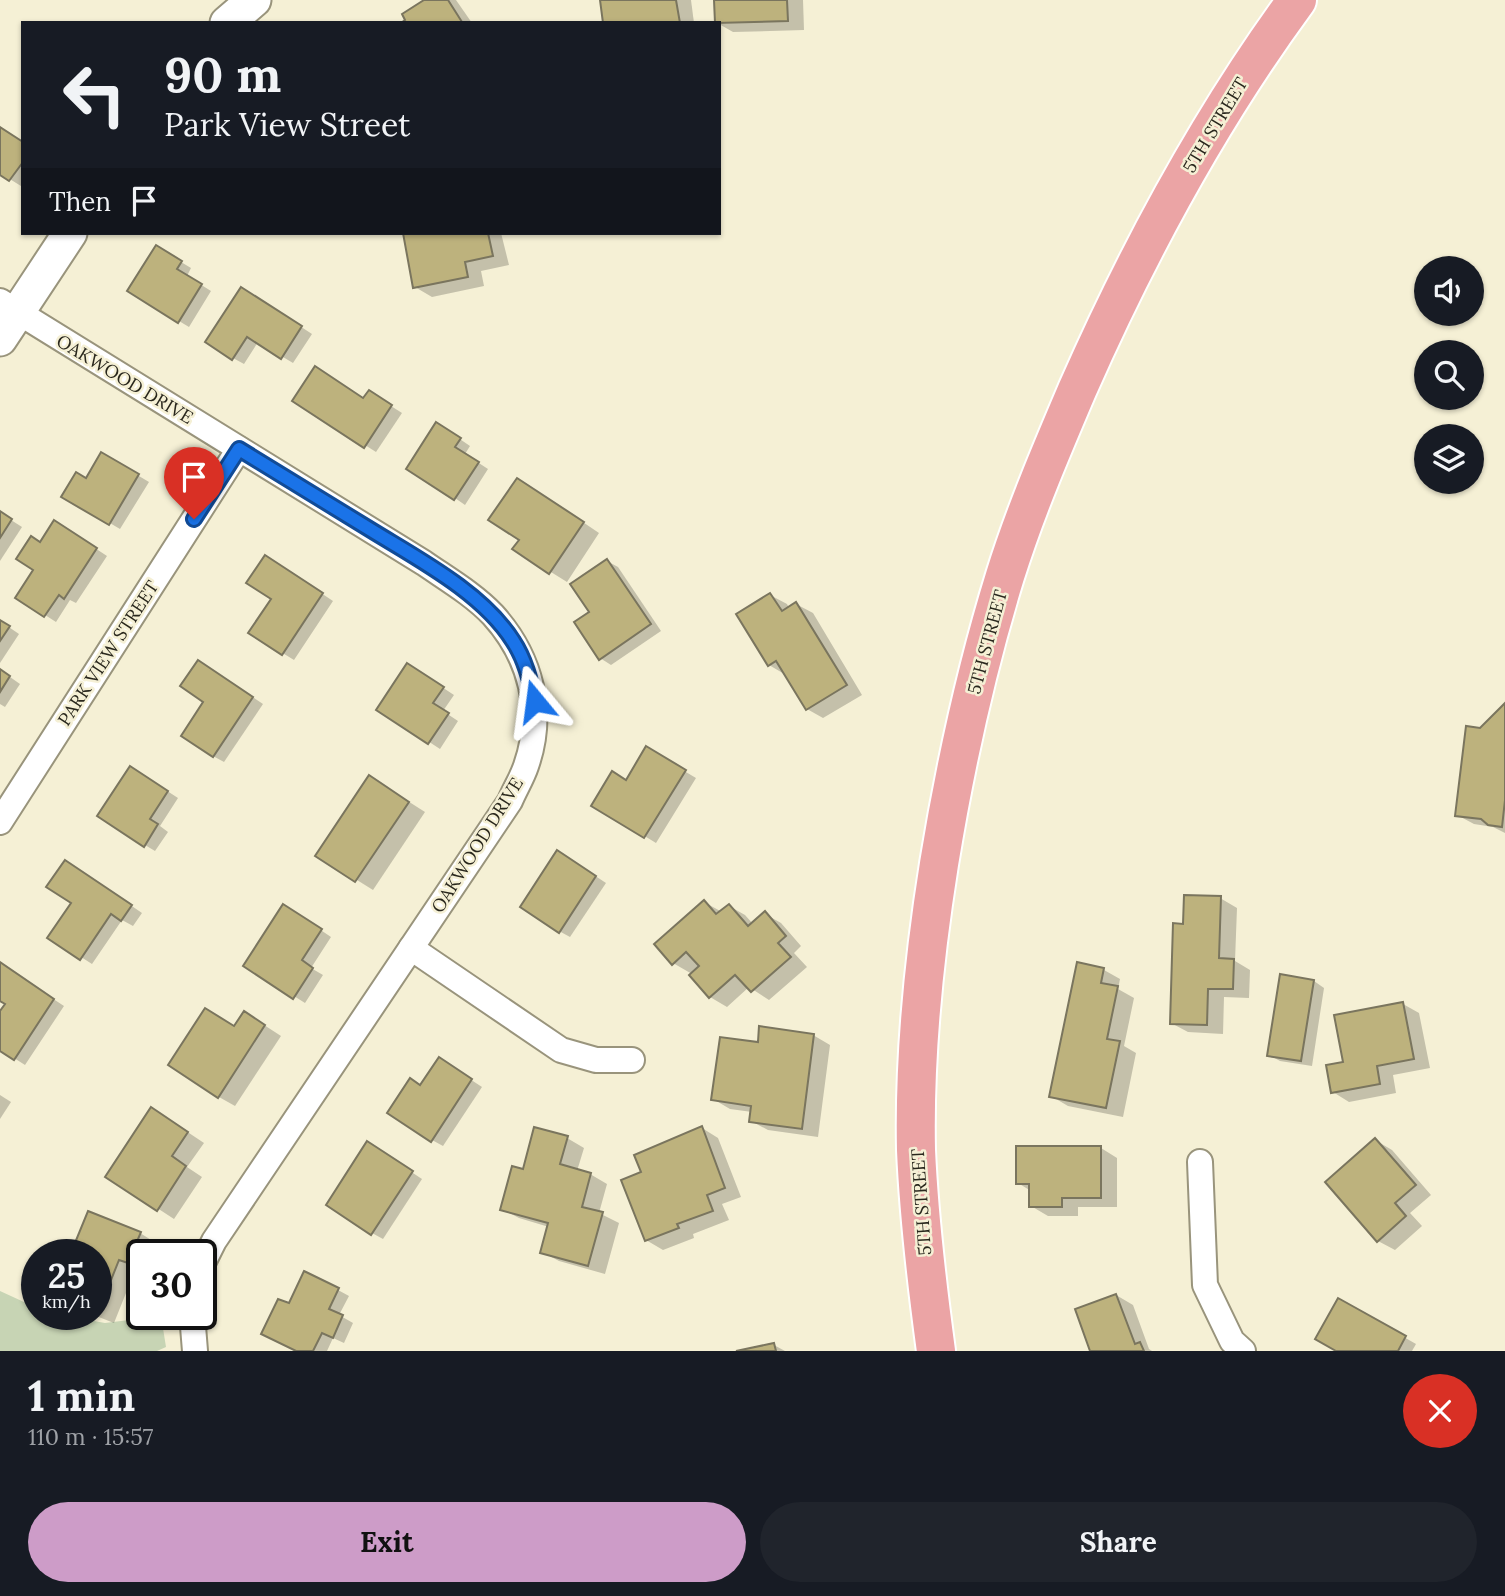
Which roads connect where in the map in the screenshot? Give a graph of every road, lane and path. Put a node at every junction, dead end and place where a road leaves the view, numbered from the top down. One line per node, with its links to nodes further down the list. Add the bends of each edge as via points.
1 (254, 0): 3 (street)
2 (1297, 0): 14 (main road, 5TH STREET, via 1227,102 1129,279 1042,477 984,649 947,814 933,901 918,1055 917,1161)
3 (229, 21)
4 (68, 235): 5 (street)
5 (6, 318): 6 (street, OAKWOOD DRIVE)
6 (239, 449): 7 (street, PARK VIEW STREET); 8 (street, OAKWOOD DRIVE, via 463,590 513,641 527,672 535,701 526,767 510,801)
7 (0, 822)
8 (411, 948): 9 (street, via 561,1050 596,1060); 11 (street, OAKWOOD DRIVE)
9 (632, 1060)
10 (1200, 1162): 15 (street, via 1205,1286 1232,1341)
11 (215, 1239)
12 (193, 1330): 13 (street)
13 (195, 1351)
14 (936, 1351)
15 (1243, 1351)

